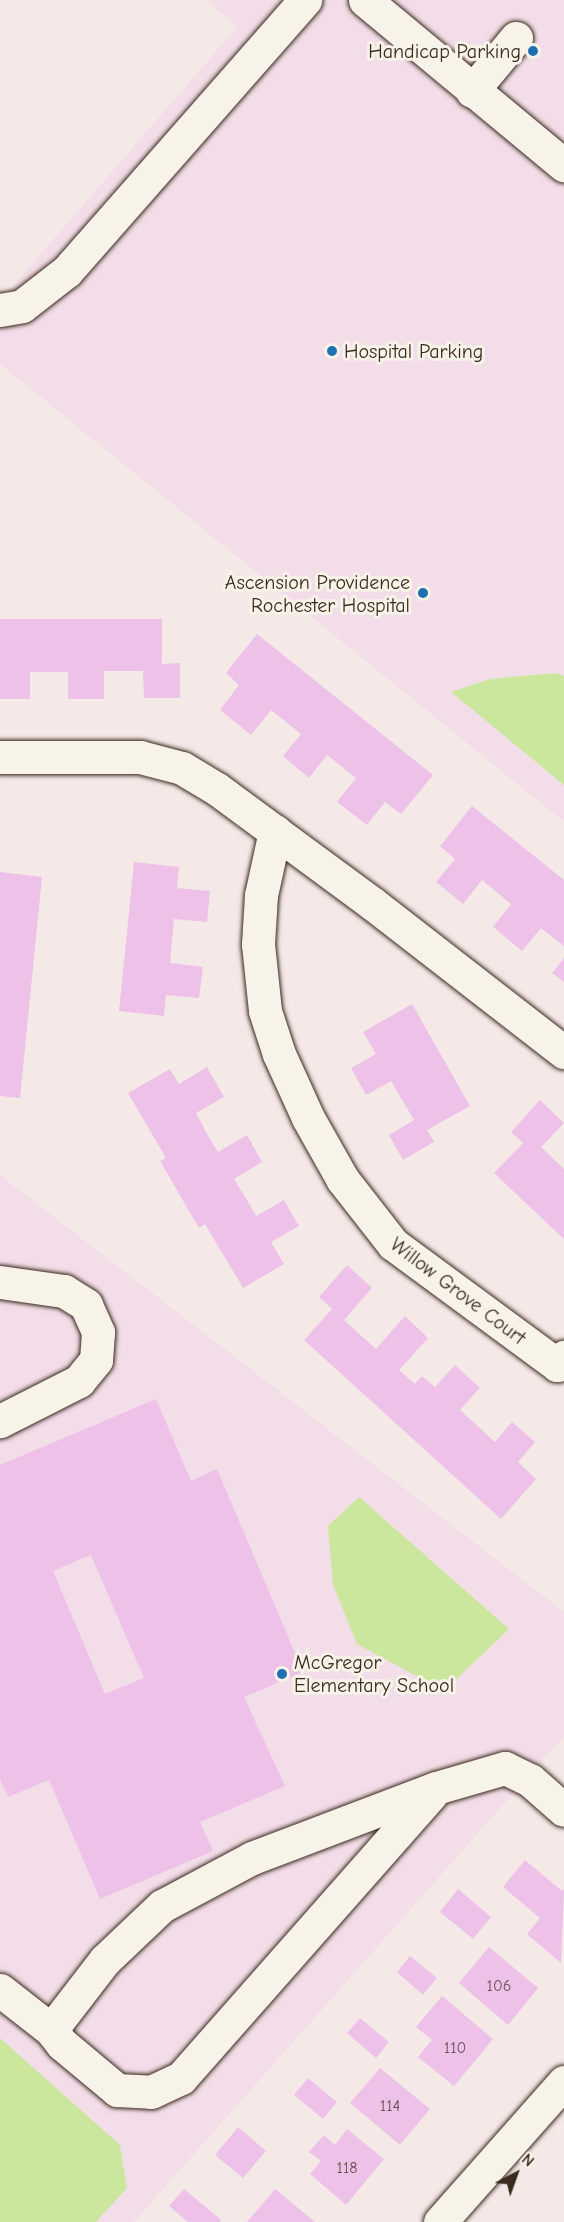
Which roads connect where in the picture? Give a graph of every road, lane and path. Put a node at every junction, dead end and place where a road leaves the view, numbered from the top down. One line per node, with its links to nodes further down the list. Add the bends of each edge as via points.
1 (305, 0): 6 (street, via 67,271 22,306)
2 (365, 0): 4 (street)
3 (516, 38): 4 (street)
4 (472, 91): 5 (street)
5 (564, 165)
6 (0, 310)
7 (0, 757): 8 (street, via 140,757 182,768)
8 (275, 831): 9 (street); 11 (street, Willow Grove Court, via 261,895 258,944 265,1011 279,1054 308,1118 343,1180 393,1244 557,1365)
9 (564, 1052)
10 (0, 1282): 12 (street, via 64,1291 86,1305 98,1332 96,1360 79,1381)
11 (564, 1357)
12 (0, 1421)
13 (436, 1788): 14 (street, via 505,1768 530,1780); 16 (street, via 252,1858 162,1906 105,1960); 16 (street, via 181,2078 151,2092 117,2090)
14 (564, 1810)
15 (0, 1990): 16 (street)
16 (51, 2030)
17 (564, 2082): 18 (street)
18 (440, 2222)

